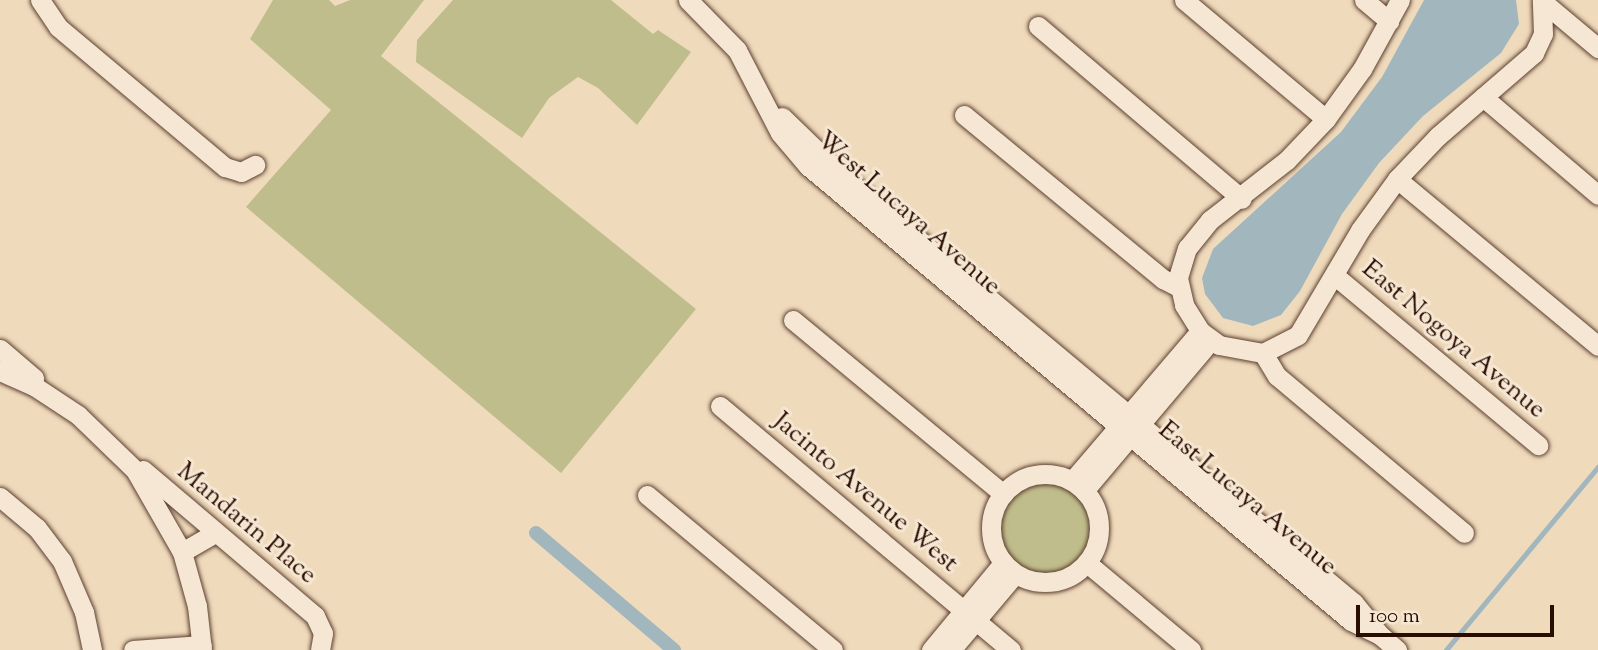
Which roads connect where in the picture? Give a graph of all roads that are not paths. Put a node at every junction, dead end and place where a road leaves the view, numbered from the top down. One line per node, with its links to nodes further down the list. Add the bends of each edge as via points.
1 (40, 0): 13 (street, via 58,27 225,167 241,172)
2 (688, 0): 17 (street, West Lucaya Avenue, via 737,50 780,133)
3 (1184, 0): 12 (street)
4 (1364, 0): 7 (street)
5 (1400, 0): 7 (street)
6 (1543, 1): 9 (street); 10 (street, via 1543,34 1534,53)
7 (1389, 21): 12 (street, via 1362,69)
8 (1038, 26): 16 (street)
9 (1598, 48)
10 (1483, 97): 14 (street); 15 (street)
11 (964, 114): 19 (street, via 1163,279)
12 (1326, 118): 16 (street)
13 (255, 165)
14 (1397, 179): 18 (street); 22 (street)
15 (1598, 195)
16 (1242, 198): 19 (street, via 1193,239 1180,267)
17 (930, 259): 28 (street, East Lucaya Avenue)
18 (1334, 275): 24 (street, via 1307,326 1285,345); 29 (street, East Nogoya Avenue)
19 (1179, 287): 21 (street)
20 (793, 320): 32 (street)
21 (1206, 335): 24 (street, via 1241,352); 28 (street)
22 (1598, 346)
23 (0, 349): 27 (street)
24 (1264, 353): 36 (street, via 1277,376)
25 (0, 371): 27 (street, via 34,386)
26 (720, 406): 40 (street, Jacinto Avenue West)
27 (78, 415): 30 (street)
28 (1130, 426): 31 (street); 50 (street, East Lucaya Avenue, via 1291,561 1358,626 1380,635)
29 (1538, 445)
30 (116, 447): 35 (street, Mandarin Place); 37 (street, via 148,489)
31 (1078, 486): 32 (street, via 1042,474 1027,477); 38 (street, via 1099,527)
32 (1003, 494): 39 (street, via 991,528)
33 (647, 495): 45 (street)
34 (0, 497): 42 (street, via 37,528 62,561 80,599)
35 (215, 533): 37 (street); 44 (street, Mandarin Place, via 318,620 324,637)
36 (1464, 533)
37 (182, 552): 41 (street)
38 (1087, 563): 39 (street, via 1075,574 1053,582 1030,580); 49 (street)
39 (1009, 568): 40 (street)
40 (970, 616): 46 (street); 47 (street); 48 (street, Jacinto Avenue West)
41 (202, 647): 43 (street)
42 (92, 650)
43 (133, 650)
44 (320, 650)
45 (833, 650)
46 (931, 650)
47 (951, 650)
48 (1011, 650)
49 (1191, 650)
50 (1396, 650)

